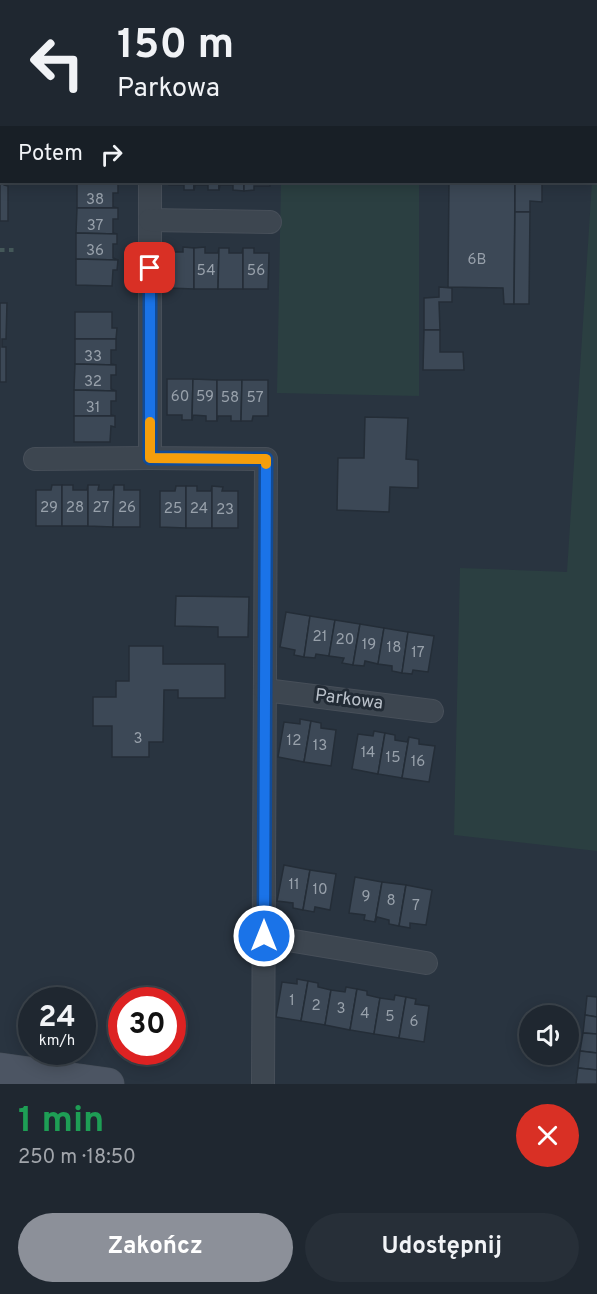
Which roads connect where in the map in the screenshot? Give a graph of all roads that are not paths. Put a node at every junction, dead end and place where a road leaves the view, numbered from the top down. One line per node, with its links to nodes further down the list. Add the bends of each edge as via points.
1 (150, 183): 2 (street)
2 (150, 220): 3 (street); 4 (street)
3 (270, 222)
4 (150, 458): 5 (street); 6 (street, via 266,459)
5 (35, 459)
6 (265, 690): 7 (street, Parkowa); 8 (street)
7 (432, 711)
8 (264, 936): 9 (street); 12 (street)
9 (426, 963)
10 (0, 1069): 11 (main road)
11 (108, 1084)
12 (263, 1084)

